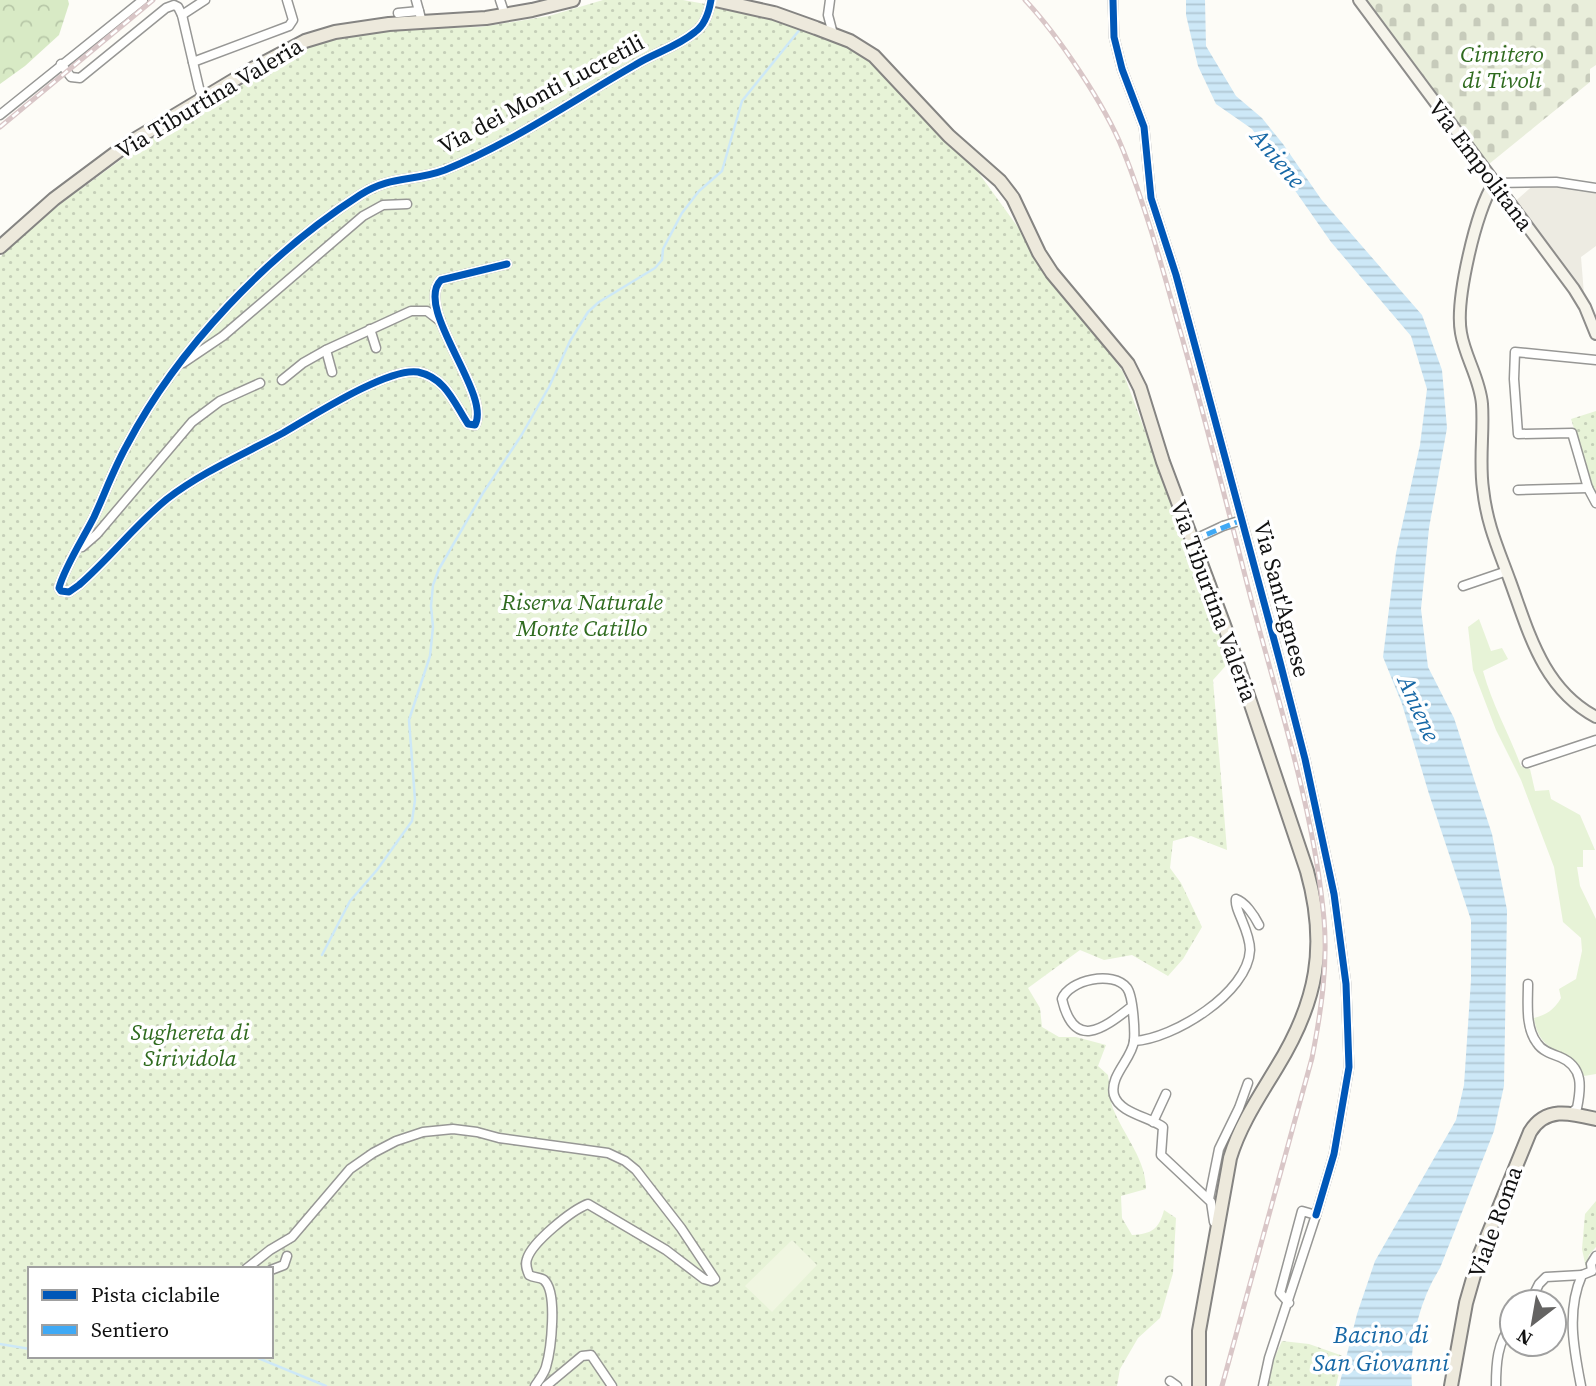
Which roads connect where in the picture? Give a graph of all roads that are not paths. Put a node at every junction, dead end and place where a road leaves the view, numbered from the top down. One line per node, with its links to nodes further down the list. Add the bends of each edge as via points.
1 (143, 0): 17 (street)
2 (205, 0): 12 (street)
3 (287, 0): 16 (street, via 293,20 289,26)
4 (416, 0): 14 (street)
5 (500, 0): 13 (street)
6 (573, 0): 13 (main road, Via Tiburtina Valeria)
7 (713, 0): 15 (main road, Via Tiburtina Valeria, via 774,13); 31 (street, Via dei Monti Lucretili, via 694,34 553,115 452,166 388,181 351,201 262,271)
8 (830, 0): 15 (street)
9 (1113, 0): 38 (street, Via Sant'Agnese, via 1114,37 1144,130 1151,198)
10 (1359, 0): 20 (main road, Via Empolitana)
11 (398, 13): 14 (street)
12 (182, 15): 16 (street); 17 (street, via 176,6 166,8 80,78 71,76)
13 (505, 15): 14 (main road, Via Tiburtina Valeria)
14 (420, 16): 18 (main road, Via Tiburtina Valeria, via 310,38)
15 (833, 34): 39 (main road, Via Tiburtina Valeria, via 879,61 944,131 1008,190 1047,266 1134,374)
16 (193, 62): 18 (street)
17 (61, 64): 19 (street)
18 (204, 98): 23 (main road, Via Tiburtina Valeria, via 99,165)
19 (0, 115)
20 (1494, 183): 21 (street, via 1556,182); 27 (main road, Via Empolitana, via 1574,289); 41 (main road, via 1480,218 1460,314 1462,336 1482,400 1481,474 1487,517)
21 (1596, 188)
22 (407, 204): 31 (street, via 383,205 363,216 223,336)
23 (0, 247)
24 (508, 264): 25 (street, via 441,280 434,293)
25 (443, 323): 26 (street, via 417,309); 40 (street, Via dei Monti Lucretili, via 472,395 475,425 468,424 438,380 418,372 399,374 360,390 179,490 83,582 64,593 60,585)
26 (370, 329): 28 (street); 29 (street)
27 (1596, 334)
28 (376, 348)
29 (326, 350): 32 (street); 33 (street)
30 (1596, 360): 35 (street, via 1515,352 1518,434 1572,433)
31 (177, 366): 40 (street, Via dei Monti Lucretili, via 127,444)
32 (332, 372)
33 (282, 380)
34 (260, 383): 40 (street, via 220,401 191,422 97,534)
35 (1588, 488): 36 (street); 37 (street)
36 (1518, 491)
37 (1596, 503)
38 (1241, 520): 39 (street, bridge); 56 (street, Via Sant'Agnese, via 1327,857 1346,984 1347,1086)
39 (1192, 540): 57 (main road, Via Tiburtina Valeria, via 1304,860 1315,901 1318,943 1317,972 1304,1015 1235,1144)
40 (79, 548)
41 (1507, 571): 42 (street); 43 (main road, via 1548,673 1569,698)
42 (1463, 586)
43 (1596, 717)
44 (1596, 740): 45 (street)
45 (1527, 763)
46 (1259, 925): 49 (street, via 1236,899 1250,945 1240,979 1221,999 1181,1026 1159,1037)
47 (1528, 984): 52 (street, via 1529,1022 1537,1043 1572,1064 1580,1079)
48 (1131, 1007): 48 (street, via 1109,1023 1085,1032 1072,1025 1062,999 1072,988 1109,978 1128,989); 49 (street)
49 (1134, 1041): 54 (street, via 1114,1094 1123,1106)
50 (1248, 1083): 55 (street, via 1216,1157)
51 (1166, 1094): 54 (street)
52 (1576, 1113): 53 (main road, Viale Roma); 72 (main road, Viale Roma, via 1545,1117 1524,1145 1480,1254)
53 (1596, 1119)
54 (1153, 1122): 55 (street, via 1164,1132 1161,1154)
55 (1209, 1199): 57 (street, via 1214,1211)
56 (1316, 1215): 65 (street, Via Sant'Agnese); 65 (street, via 1302,1210 1280,1293)
57 (1212, 1249): 70 (main road, Via Tiburtina Valeria, via 1199,1331)
58 (287, 1256): 61 (street, via 284,1265)
59 (1596, 1256): 63 (street, via 1591,1264)
60 (249, 1267): 67 (street, via 292,1237 350,1169 396,1141 423,1132 453,1129 608,1153 636,1170 715,1279 704,1279 666,1250 588,1204 577,1209 527,1257 529,1275 541,1278 550,1290 553,1329 545,1370)
61 (273, 1268)
62 (1582, 1275): 63 (street); 64 (street, via 1546,1277); 74 (street, via 1575,1290 1572,1323)
63 (1594, 1275)
64 (1537, 1288)
65 (1289, 1303): 71 (street, Via Sant'Agnese)
66 (1498, 1358): 73 (street)
67 (535, 1386)
68 (546, 1386): 69 (street, via 582,1356 591,1355)
69 (612, 1386)
70 (1199, 1386)
71 (1263, 1386)
72 (1451, 1386)
73 (1496, 1386)
74 (1581, 1386)

